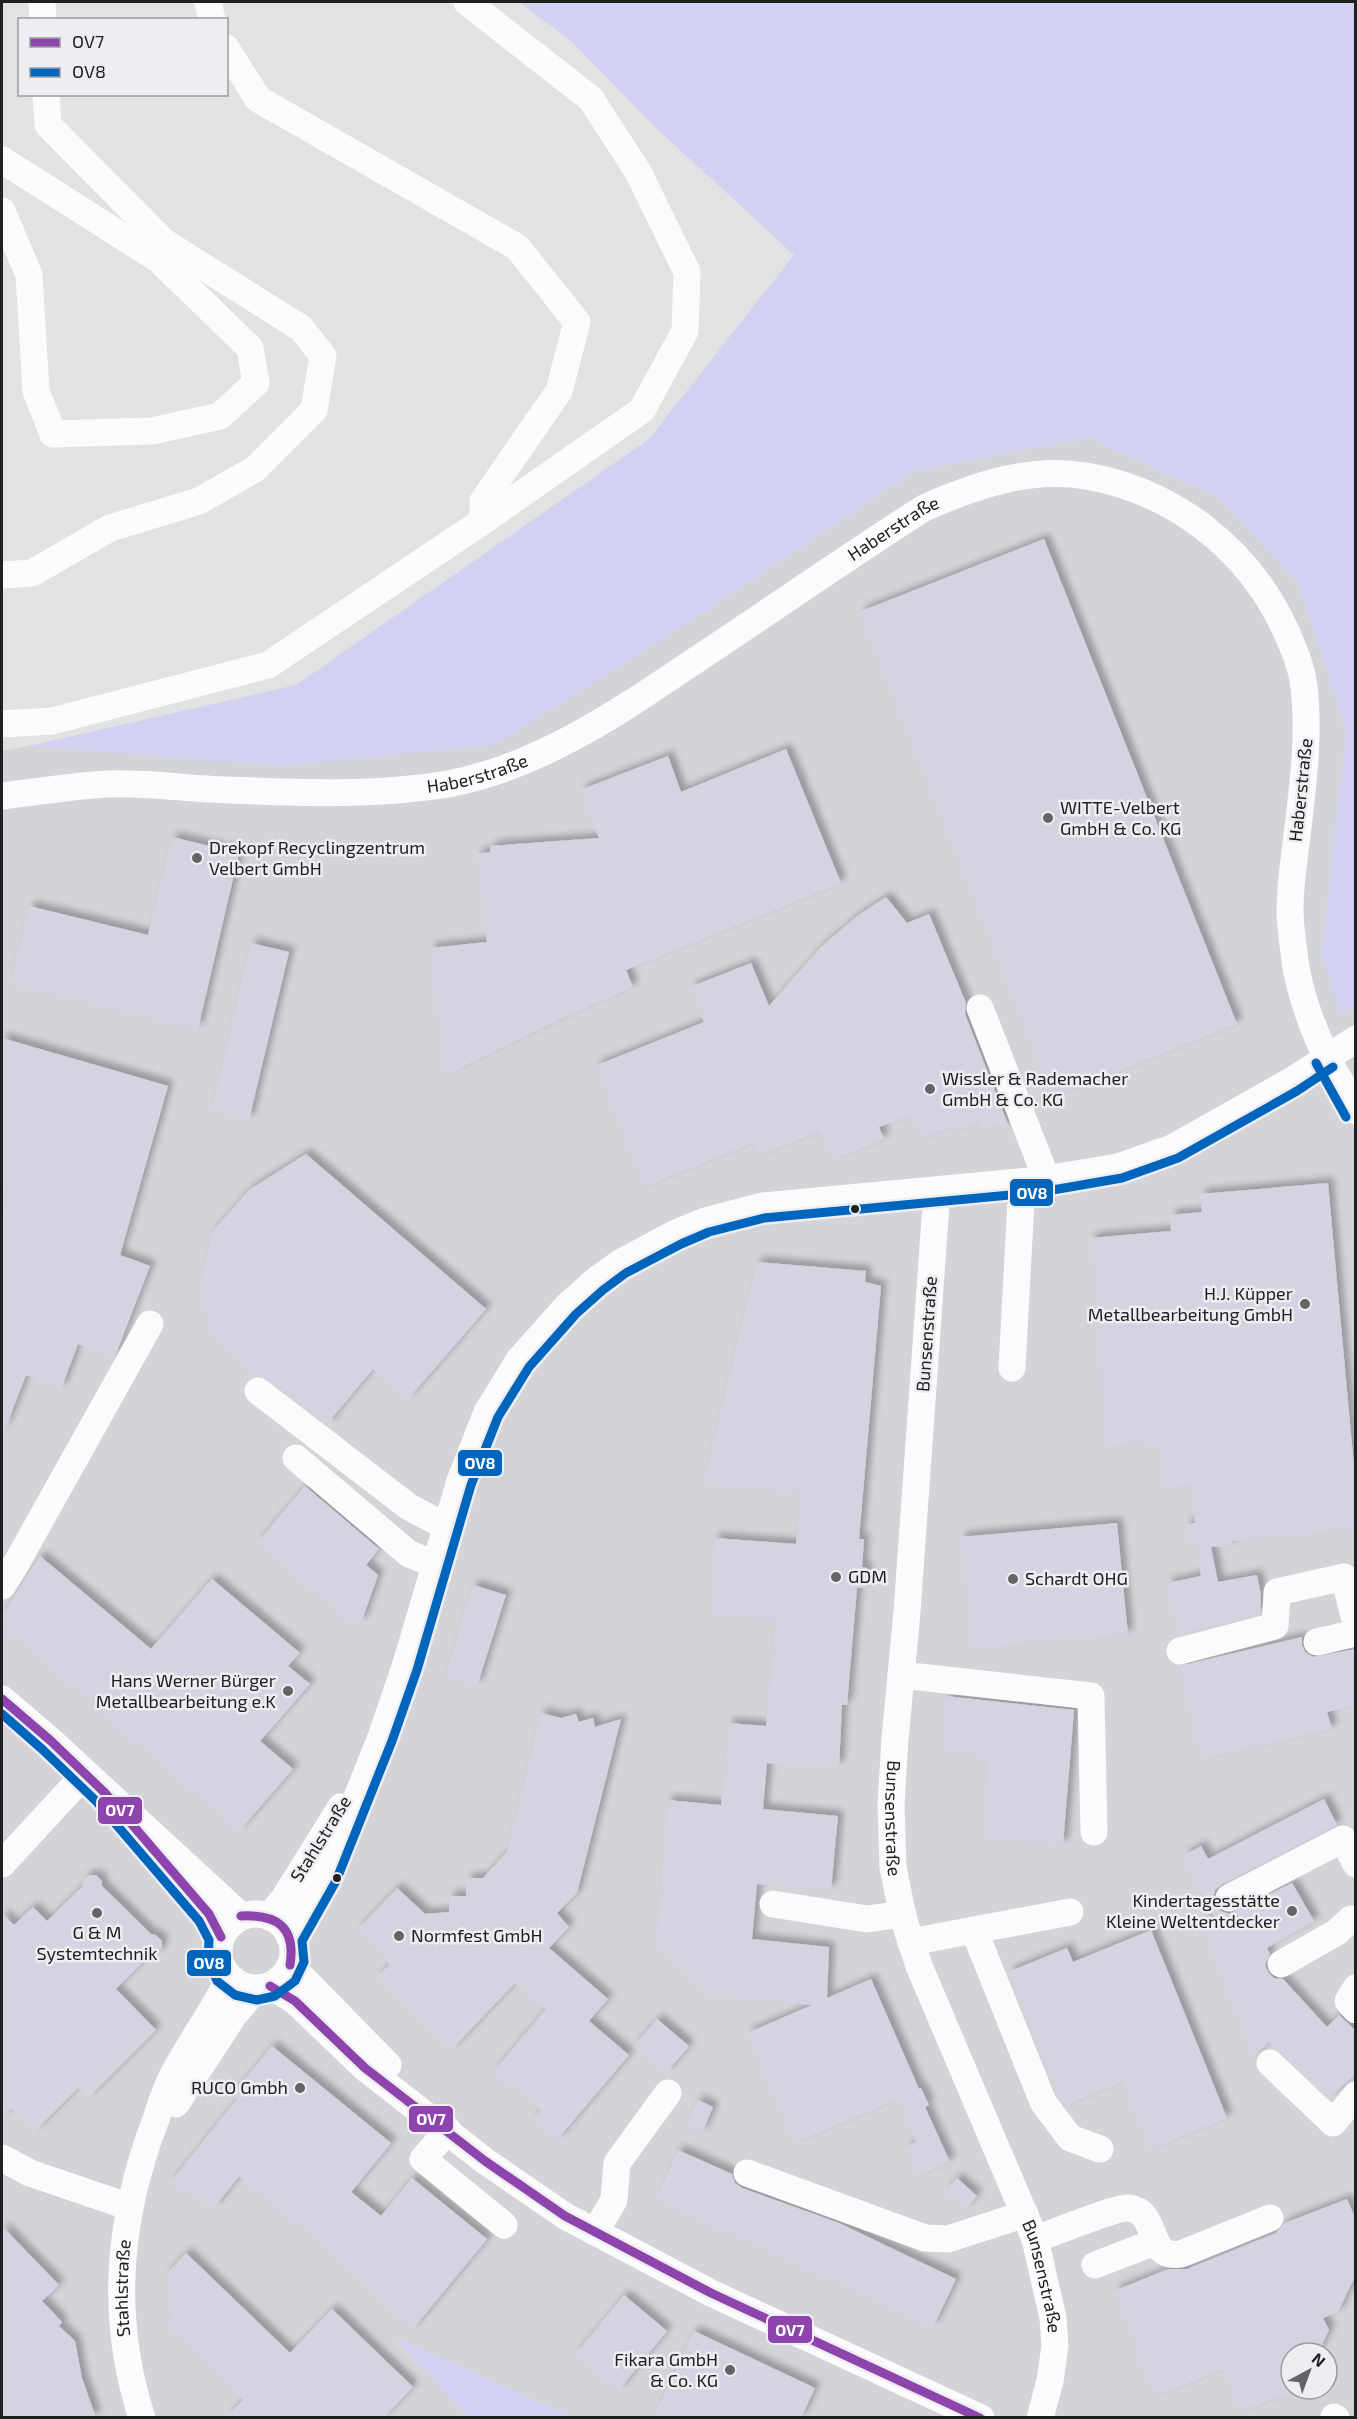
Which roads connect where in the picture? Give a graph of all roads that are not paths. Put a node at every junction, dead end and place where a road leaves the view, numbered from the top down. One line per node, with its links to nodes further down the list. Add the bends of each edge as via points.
1 (42, 2): 4 (street)
2 (208, 2): 5 (street)
3 (467, 2): 11 (street, via 591,99 638,172 687,272 686,331 642,410)
4 (43, 18)
5 (212, 18)
6 (228, 51): 11 (street, via 258,99 517,247 577,322 559,391 483,501)
7 (46, 96): 10 (street, via 48,125)
8 (2, 160): 10 (street)
9 (2, 211): 10 (street, via 29,275 36,391 53,434 152,431 220,416 256,383 250,348)
10 (161, 250): 12 (street, via 301,328 323,356 314,410 255,469 199,501 110,528 32,573)
11 (483, 521): 13 (street, via 268,664 52,721)
12 (2, 575)
13 (2, 724)
14 (2, 796): 17 (street, Haberstraße, via 106,784 380,792 482,776 593,728 924,508 992,482 1023,476 1085,476 1166,504 1209,531 1258,580 1293,646 1304,683 1307,721 1290,910 1301,990)
15 (980, 1008): 19 (street)
16 (1356, 1039): 17 (street, Stahlstraße)
17 (1326, 1057): 18 (street, Haberstraße); 19 (street, Stahlstraße, via 1172,1148 1118,1167)
18 (1356, 1111)
19 (1035, 1181): 20 (street, Stahlstraße); 22 (street)
20 (937, 1190): 25 (street, Stahlstraße, via 762,1206 705,1221 620,1263 549,1325 498,1390 477,1434); 32 (street, Bunsenstraße)
21 (150, 1324): 27 (street)
22 (1012, 1368)
23 (258, 1391): 25 (street, via 409,1507)
24 (296, 1458): 26 (street, via 409,1554)
25 (447, 1527): 26 (street, Stahlstraße)
26 (435, 1564): 34 (street, Stahlstraße, via 397,1691)
27 (2, 1586)
28 (1356, 1624): 31 (street, via 1344,1577 1277,1592 1275,1626)
29 (1356, 1633): 30 (street)
30 (1317, 1642)
31 (1180, 1651)
32 (901, 1675): 37 (street, via 1091,1696); 43 (street, Bunsenstraße, via 891,1804 893,1867)
33 (2, 1699): 35 (street)
34 (371, 1760): 45 (street, Stahlstraße); 49 (street, Stahlstraße, via 325,1877)
35 (85, 1774): 36 (street); 39 (street)
36 (105, 1793): 44 (street); 48 (street, via 209,1914)
37 (1094, 1832)
38 (1354, 1855): 40 (street, via 1343,1839)
39 (2, 1864)
40 (1229, 1898)
41 (773, 1905): 43 (street, via 867,1919)
42 (1070, 1912): 47 (street)
43 (903, 1914): 50 (street, Bunsenstraße)
44 (241, 1916): 45 (street); 48 (street)
45 (269, 1917): 49 (street, via 282,1924)
46 (1354, 1922): 51 (street)
47 (974, 1930): 50 (street); 61 (street, via 1043,2102 1070,2138)
48 (221, 1937): 53 (street, via 218,1952)
49 (290, 1938): 52 (street, via 294,1951)
50 (911, 1942): 66 (street, Bunsenstraße)
51 (1281, 1964)
52 (290, 1965): 54 (street, via 283,1978); 60 (street)
53 (229, 1979): 54 (street, via 242,1986); 63 (street, Stahlstraße, via 173,2074)
54 (263, 1988): 60 (street, via 295,2001 365,2068); 63 (street, Stahlstraße, via 234,2015)
55 (1356, 1988): 56 (street, via 1348,2001)
56 (1356, 2010)
57 (1270, 2063): 59 (street, via 1333,2123)
58 (668, 2093): 69 (street, via 617,2163 614,2200)
59 (1356, 2095)
60 (448, 2130): 68 (street, via 423,2159); 69 (street, via 525,2189)
61 (1100, 2149)
62 (2, 2158): 65 (street, via 30,2173)
63 (141, 2158): 65 (street, Stahlstraße)
64 (747, 2173): 66 (street, via 925,2238 948,2240)
65 (129, 2207): 73 (street, Stahlstraße, via 123,2259 123,2330)
66 (1025, 2214): 70 (street, Bunsenstraße)
67 (1270, 2218): 71 (street, via 1181,2254 1164,2253)
68 (504, 2225)
69 (595, 2232): 74 (street, via 711,2293)
70 (1035, 2239): 71 (street, via 1125,2208 1146,2218); 75 (street, Bunsenstraße, via 1053,2318 1055,2346)
71 (1155, 2242): 72 (street)
72 (1095, 2265)
73 (142, 2418)
74 (981, 2418)
75 (1040, 2418)

